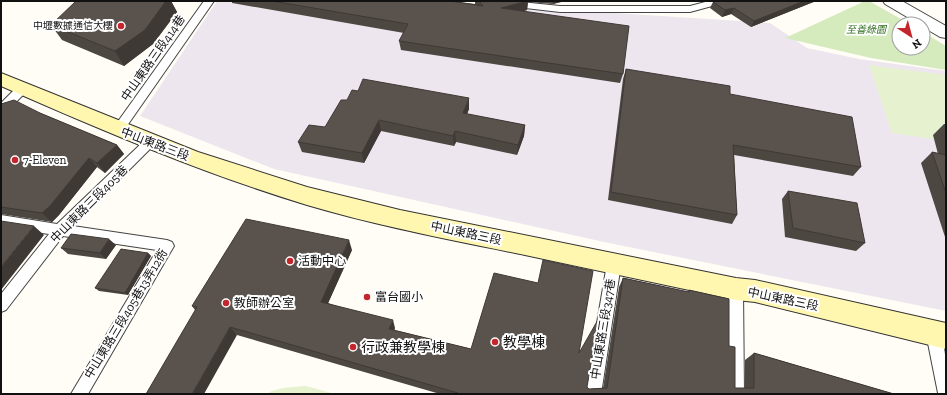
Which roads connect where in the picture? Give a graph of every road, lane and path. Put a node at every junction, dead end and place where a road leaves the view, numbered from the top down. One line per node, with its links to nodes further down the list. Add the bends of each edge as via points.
1 (209, 1): 11 (lane, 中山東路三段414巷)
2 (681, 1): 6 (lane)
3 (720, 1): 6 (lane)
4 (891, 1): 7 (street)
5 (505, 4): 6 (lane, via 560,9)
6 (690, 8)
7 (946, 32)
8 (1, 79): 9 (main road, 中山東路三段)
9 (23, 88): 10 (lane); 11 (main road, 中山東路三段)
10 (1, 110)
11 (118, 130): 12 (main road, 中山東路三段)
12 (150, 142): 14 (lane, 中山東路三段405巷); 15 (main road, 中山東路三段, via 308,197 381,216)
13 (1, 221): 14 (lane)
14 (60, 230): 17 (lane, 中山東路三段405巷); 20 (lane, 中山東路三段405巷13弄12衖, via 167,246)
15 (614, 264): 16 (main road, 中山東路三段); 21 (lane, 中山東路三段347巷)
16 (736, 289): 18 (main road, 中山東路三段, via 755,291); 22 (lane)
17 (1, 305)
18 (940, 335): 19 (lane)
19 (946, 392)
20 (79, 394)
21 (593, 394)
22 (736, 394)

